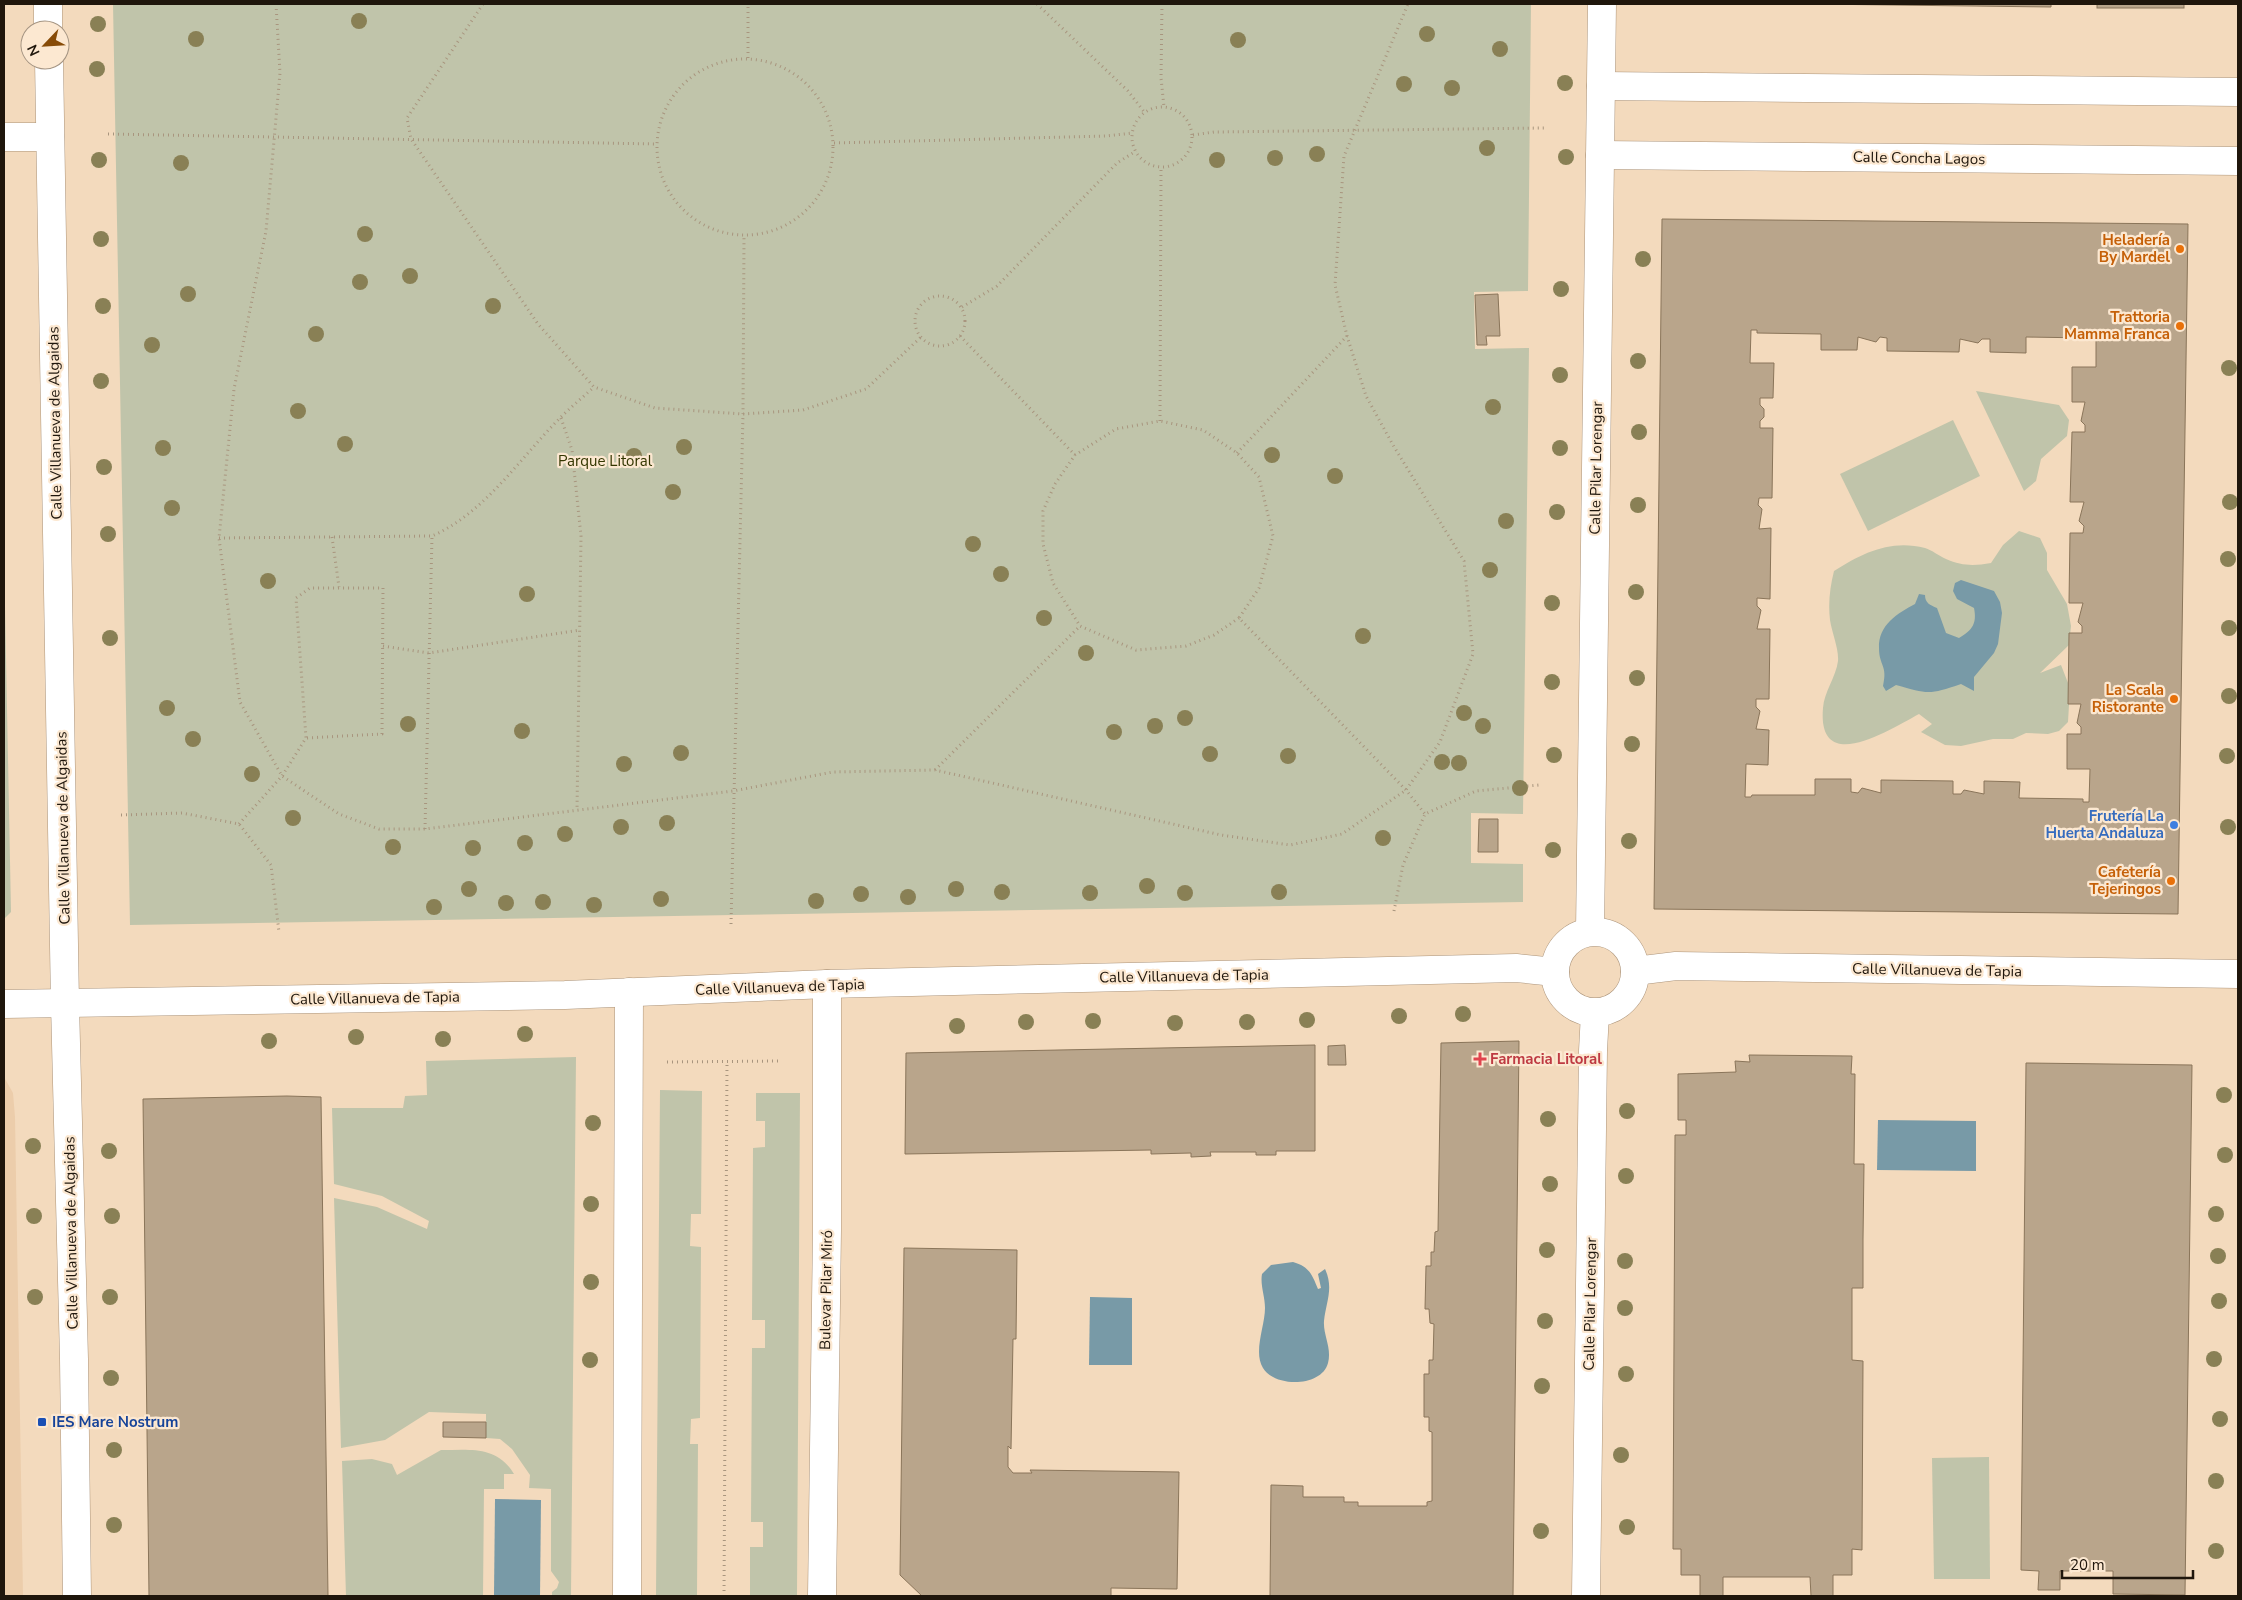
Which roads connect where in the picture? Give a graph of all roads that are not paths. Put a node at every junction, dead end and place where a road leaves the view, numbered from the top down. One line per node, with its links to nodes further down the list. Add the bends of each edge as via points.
1 (48, 4): 3 (street)
2 (1602, 4): 5 (street, Calle Pilar Lorengar)
3 (48, 20)
4 (49, 70): 8 (street, Calle Villanueva de Algaidas)
5 (1602, 86): 6 (street); 9 (street, Calle Pilar Lorengar)
6 (2238, 92)
7 (4, 137): 8 (street)
8 (50, 137): 18 (street, Calle Villanueva de Algaidas)
9 (1600, 155): 10 (street, Calle Concha Lagos); 11 (street, Calle Pilar Lorengar)
10 (2238, 161)
11 (1590, 932): 12 (street, via 1616,938 1626,946 1633,958); 13 (street, via 1577,936 1566,945)
12 (1635, 971): 14 (street, Calle Villanueva de Tapia, via 1676,966); 19 (street, via 1634,984 1619,1005)
13 (1555, 972): 15 (street, Calle Villanueva de Tapia, via 1516,968); 19 (street, via 1556,982 1571,1004)
14 (2238, 974)
15 (827, 984): 16 (street, Calle Villanueva de Tapia); 22 (street, Bulevar Pilar Miró)
16 (629, 992): 18 (street, Calle Villanueva de Tapia); 21 (street)
17 (4, 1004): 18 (street, Calle Villanueva de Tapia)
18 (66, 1004): 20 (street, Calle Villanueva de Algaidas)
19 (1595, 1013): 23 (street, Calle Pilar Lorengar)
20 (76, 1596)
21 (627, 1596)
22 (822, 1596)
23 (1586, 1596)

